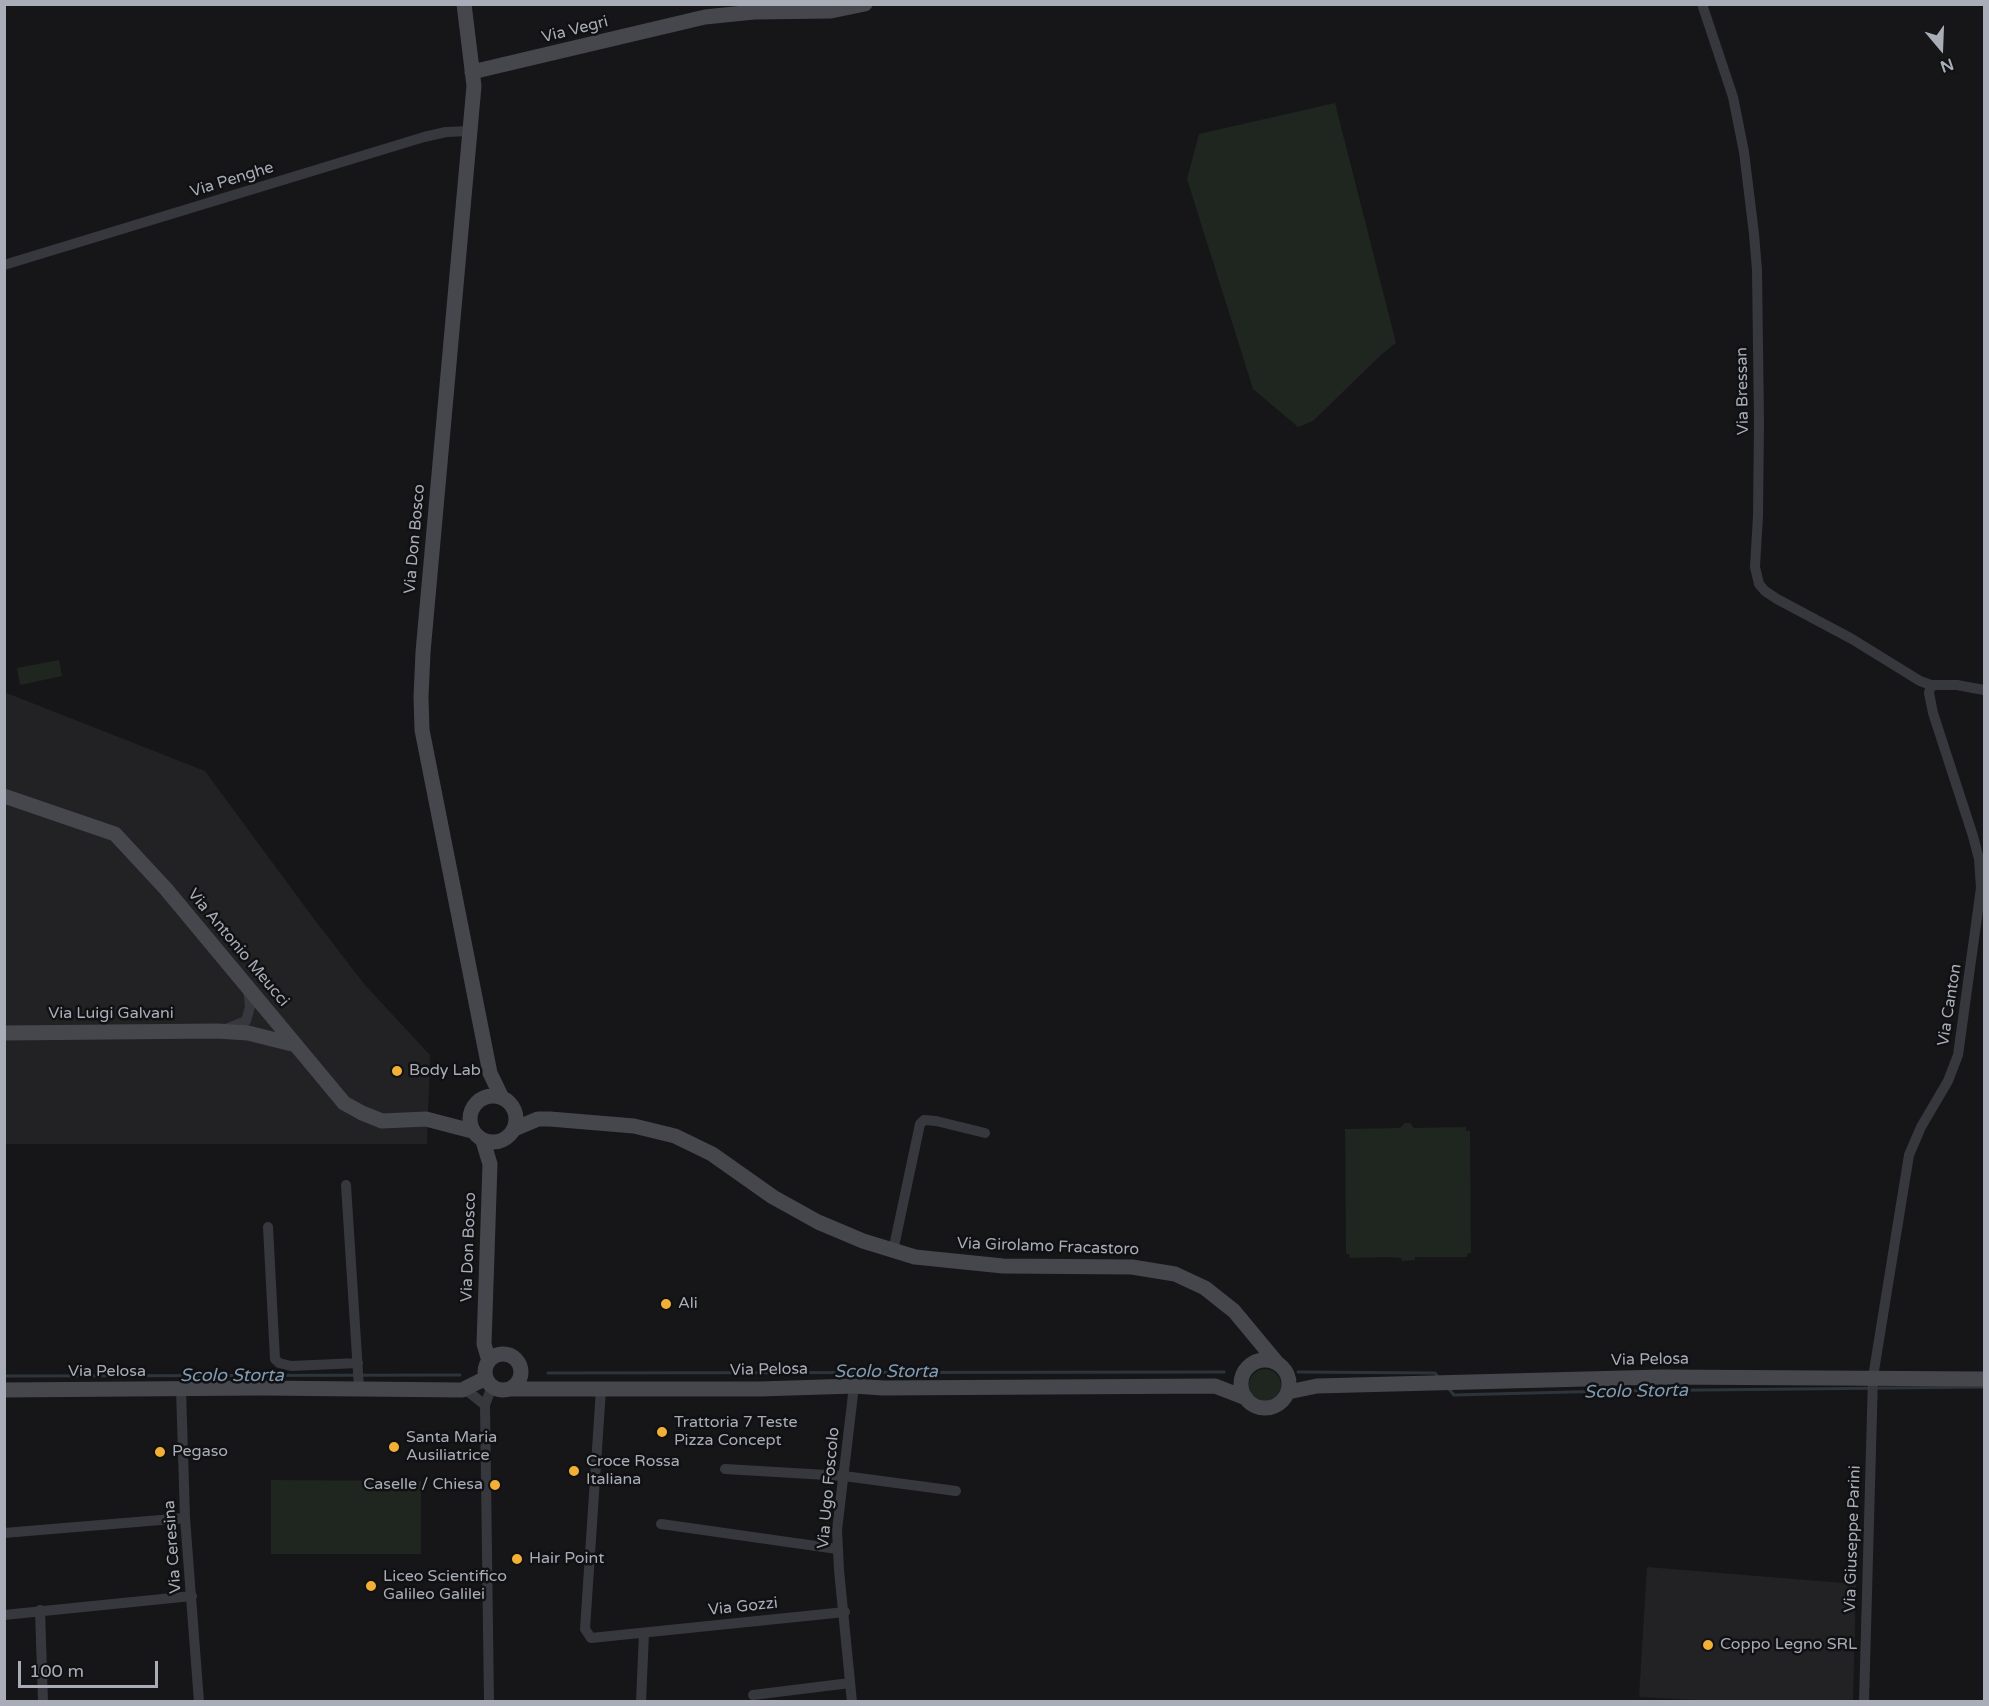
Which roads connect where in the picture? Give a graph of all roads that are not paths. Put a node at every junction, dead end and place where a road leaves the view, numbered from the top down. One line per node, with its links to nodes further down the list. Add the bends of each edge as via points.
1 (464, 4): 4 (main road, Via Don Bosco)
2 (865, 4): 4 (main road, Via Vegri, via 831,11 705,17)
3 (1702, 4): 7 (street, Via Bressan, via 1733,97 1754,234 1759,423 1756,576 1765,591 1777,599)
4 (472, 72): 5 (main road, Via Don Bosco)
5 (470, 131): 6 (street, Via Penghe, via 424,137); 14 (main road, Via Don Bosco, via 421,697 422,730)
6 (4, 265)
7 (1931, 685): 8 (street); 38 (street, Via Canton, via 1932,713 1973,836 1981,888 1958,1055 1909,1155)
8 (1984, 690)
9 (4, 796): 10 (main road, Via Antonio Meucci, via 115,834)
10 (249, 987): 11 (street, Via Luigi Galvani, via 246,1021); 13 (main road, Via Antonio Meucci)
11 (217, 1031): 12 (main road, Via Luigi Galvani); 13 (main road, Via Luigi Galvani, via 248,1032)
12 (4, 1033)
13 (296, 1045): 19 (main road, Via Antonio Meucci, via 344,1103 362,1113 382,1121)
14 (490, 1073): 15 (main road, Via Don Bosco); 16 (main road, Via Don Bosco)
15 (482, 1099): 16 (main road, via 495,1096); 17 (main road, Via Don Bosco)
16 (507, 1103): 18 (main road, Via Girolamo Fracastoro); 20 (main road, Via Don Bosco, via 516,1114)
17 (471, 1111): 19 (main road, Via Antonio Meucci); 22 (main road, Via Don Bosco, via 469,1118)
18 (538, 1119): 20 (main road, Via Girolamo Fracastoro); 27 (main road, Via Girolamo Fracastoro, via 634,1126 675,1136 712,1154 773,1197 818,1222)
19 (436, 1121): 22 (main road, Via Antonio Meucci)
20 (514, 1129): 23 (main road, Via Don Bosco)
21 (986, 1133): 27 (street, via 936,1121 924,1120 920,1124)
22 (478, 1136): 23 (main road, via 496,1143); 24 (main road, Via Don Bosco)
23 (503, 1140): 24 (main road, Via Don Bosco)
24 (490, 1164): 29 (main road, Via Don Bosco)
25 (346, 1185): 35 (street)
26 (268, 1227): 35 (street, via 276,1359 291,1366)
27 (893, 1251): 28 (main road, Via Girolamo Fracastoro, via 962,1263 1132,1267 1175,1274 1205,1288)
28 (1246, 1326): 32 (main road, via 1253,1351); 33 (main road, Via Girolamo Fracastoro)
29 (485, 1332): 30 (main road); 31 (main road, Via Don Bosco)
30 (504, 1354): 31 (main road); 34 (main road, via 514,1358)
31 (489, 1361): 37 (main road, via 485,1372)
32 (1247, 1370): 33 (main road, Via Pelosa, via 1264,1360); 40 (main road, Via Pelosa); 49 (main road, via 1242,1382)
33 (1283, 1370): 41 (main road, Via Pelosa); 48 (main road)
34 (521, 1371): 43 (main road, via 518,1382); 44 (main road)
35 (359, 1375): 42 (main road, Via Pelosa); 47 (main road, Via Pelosa)
36 (1984, 1378): 38 (main road, Via Pelosa)
37 (489, 1382): 43 (main road); 47 (main road); 50 (street)
38 (1872, 1384): 41 (main road, Via Pelosa, via 1662,1377); 70 (street, Via Giuseppe Parini)
39 (854, 1386): 40 (main road, Via Pelosa); 45 (main road, Via Pelosa); 52 (street, Via Ugo Foscolo)
40 (1215, 1386): 49 (main road, Via Pelosa)
41 (1317, 1386): 48 (main road, Via Pelosa)
42 (182, 1389): 46 (main road, Via Pelosa); 54 (street, Via Ceresina)
43 (510, 1389): 44 (main road, Via Pelosa)
44 (541, 1389): 45 (main road, Via Pelosa)
45 (601, 1389): 62 (street, Via Gozzi, via 585,1629 591,1638)
46 (4, 1390)
47 (462, 1390): 50 (street)
48 (1288, 1392): 49 (main road, Via Pelosa, via 1279,1404 1265,1408)
49 (1246, 1398)
50 (485, 1405): 67 (street)
51 (725, 1468): 52 (street)
52 (844, 1476): 53 (street); 57 (street, Via Ugo Foscolo)
53 (956, 1491)
54 (185, 1518): 56 (street); 58 (street, Via Ceresina)
55 (661, 1524): 57 (street)
56 (4, 1533)
57 (837, 1549): 60 (street, Via Ugo Foscolo)
58 (192, 1596): 59 (street); 66 (street, Via Ceresina)
59 (40, 1610): 61 (street); 65 (street)
60 (845, 1612): 62 (street, Via Gozzi); 63 (street, Via Ugo Foscolo)
61 (4, 1615)
62 (644, 1632): 68 (street)
63 (850, 1683): 64 (street); 69 (street, Via Ugo Foscolo)
64 (753, 1695)
65 (43, 1701)
66 (200, 1701)
67 (489, 1701)
68 (641, 1701)
69 (852, 1701)
70 (1864, 1701)

